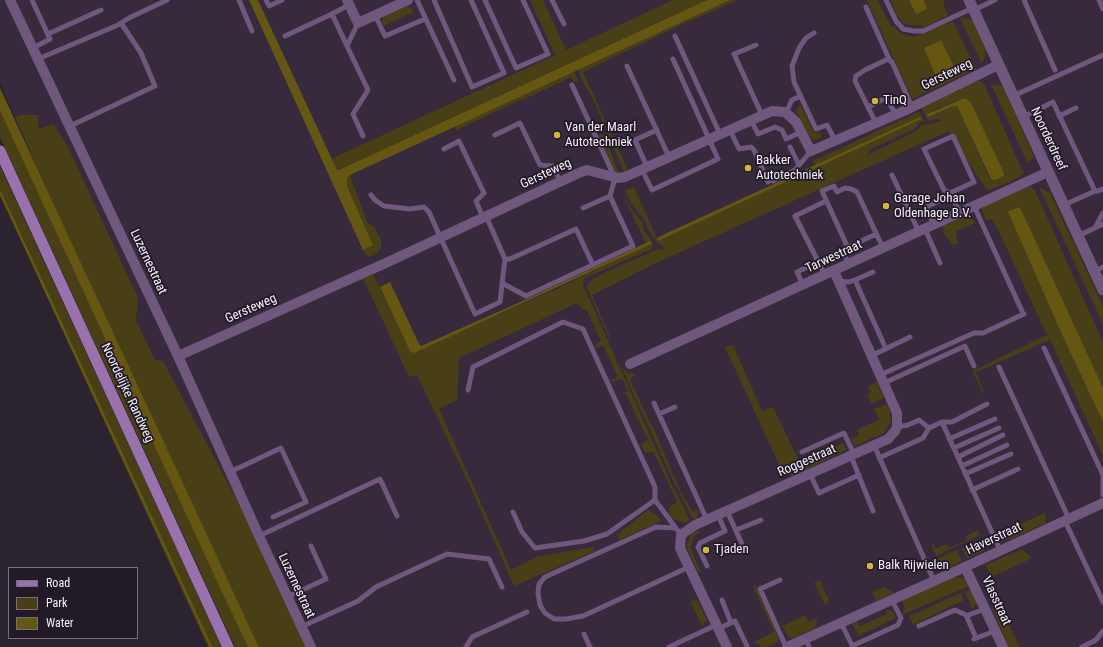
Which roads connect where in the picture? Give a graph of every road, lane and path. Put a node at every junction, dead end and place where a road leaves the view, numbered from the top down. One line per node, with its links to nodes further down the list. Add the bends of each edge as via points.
1 (10, 0): 36 (street, Luzernestraat)
2 (32, 0): 31 (lane)
3 (167, 0): 26 (lane)
4 (239, 0): 29 (lane)
5 (266, 0): 6 (lane, via 269,6)
6 (282, 0)
7 (408, 0): 24 (street)
8 (417, 0): 25 (lane)
9 (434, 0): 10 (lane, via 472,87 504,73)
10 (471, 0)
11 (485, 0): 12 (lane, via 516,68 548,54)
12 (524, 0)
13 (552, 0): 28 (lane)
14 (886, 0): 19 (lane, via 903,29 914,31 922,31)
15 (995, 0): 19 (lane)
16 (1024, 0): 43 (lane)
17 (1099, 0): 21 (lane)
18 (348, 2): 23 (lane); 27 (street)
19 (972, 6): 41 (street, Noorderdreef)
20 (866, 7): 40 (lane)
21 (1103, 9)
22 (101, 10): 31 (lane)
23 (332, 14): 32 (lane); 35 (lane)
24 (375, 16): 25 (lane, via 385,36); 27 (street)
25 (425, 19): 44 (lane)
26 (120, 23): 38 (lane); 58 (lane, via 141,53 155,86)
27 (358, 24): 35 (lane)
28 (564, 24)
29 (252, 31)
30 (814, 33): 46 (lane, via 806,38 792,66 794,82)
31 (48, 34): 36 (lane, via 50,39)
32 (285, 36)
33 (675, 36): 63 (lane)
34 (756, 45): 53 (lane, via 734,54)
35 (348, 46): 64 (lane, via 368,90 353,114)
36 (32, 48): 38 (street, Luzernestraat)
37 (1103, 54): 47 (lane)
38 (38, 59): 58 (street, Luzernestraat)
39 (673, 59): 65 (lane)
40 (890, 60): 48 (lane, via 864,70 856,76 855,81); 49 (lane)
41 (998, 65): 47 (street, Noorderdreef); 49 (street, Gersteweg)
42 (627, 66): 59 (lane)
43 (1055, 70)
44 (454, 80)
45 (572, 85): 76 (lane)
46 (800, 96): 51 (lane, via 792,100); 66 (lane, via 816,129 827,124)
47 (1013, 96): 55 (street, Noorderdreef)
48 (868, 107): 52 (lane, via 884,99); 57 (lane)
49 (912, 107): 52 (street, Gersteweg)
50 (1076, 108): 54 (lane)
51 (786, 113): 53 (street, Gersteweg, via 772,111); 61 (street)
52 (896, 114): 57 (street, Gersteweg)
53 (762, 115): 56 (street, Gersteweg)
54 (1059, 116): 55 (lane, via 1053,102); 79 (lane)
55 (1022, 117): 74 (street, Noorderdreef)
56 (751, 120): 60 (street, Gersteweg); 61 (lane, via 758,134 775,127 782,130 786,139)
57 (876, 123): 66 (street, Gersteweg)
58 (70, 126): 118 (street, Luzernestraat)
59 (656, 130): 71 (lane); 73 (lane, via 634,140)
60 (730, 130): 63 (street, Gersteweg); 72 (lane, via 739,149 751,147 754,150 770,182 795,170)
61 (802, 132): 69 (street)
62 (495, 134): 77 (lane, via 520,123 540,166 553,166)
63 (720, 134): 65 (street, Gersteweg)
64 (363, 136)
65 (709, 139): 71 (street, Gersteweg); 73 (lane, via 718,159 652,190)
66 (835, 140): 69 (street, Gersteweg)
67 (790, 147): 72 (lane)
68 (444, 149): 90 (lane, via 459,141 484,194 476,201)
69 (811, 150): 72 (lane)
70 (0, 151): 192 (main road, Noordelijke Randweg)
71 (669, 157): 73 (street, Gersteweg)
72 (799, 165)
73 (645, 168): 76 (street, Gersteweg, via 625,178)
74 (1048, 172): 85 (street, Noorderdreef); 86 (street, Tarwestraat)
75 (892, 175): 95 (lane)
76 (615, 178): 77 (street, Gersteweg, via 587,170); 82 (lane)
77 (560, 181): 90 (street, Gersteweg)
78 (1103, 189): 79 (lane)
79 (1095, 191): 85 (lane)
80 (950, 193): 80 (lane, via 944,190 924,148 953,136 974,182); 88 (lane)
81 (371, 195): 98 (lane, via 384,206 410,209 424,207)
82 (610, 196): 87 (lane); 106 (lane, via 633,246)
83 (941, 200): 93 (lane, via 926,208)
84 (824, 202): 103 (lane, via 796,216)
85 (1063, 205): 97 (street, Noorderdreef)
86 (974, 206): 88 (street, Tarwestraat); 123 (lane, via 1023,313)
87 (583, 208)
88 (960, 213): 93 (street, Tarwestraat)
89 (1103, 213): 94 (lane)
90 (485, 217): 98 (street, Gersteweg); 102 (lane)
91 (1103, 218): 94 (lane)
92 (1103, 224): 94 (lane)
93 (934, 225): 95 (street, Tarwestraat)
94 (1094, 228): 97 (lane)
95 (922, 230): 100 (street, Tarwestraat); 104 (lane)
96 (876, 234): 99 (lane); 99 (lane, via 856,192 851,188 837,192 834,186 822,191); 100 (lane)
97 (1078, 236): 107 (street, Noorderdreef)
98 (441, 237): 112 (lane, via 475,314 500,302); 118 (street, Gersteweg)
99 (848, 248): 101 (lane)
100 (883, 248): 105 (street, Tarwestraat)
101 (842, 250): 103 (lane); 105 (lane)
102 (505, 259): 106 (lane, via 576,229); 112 (lane)
103 (818, 262): 109 (lane); 113 (lane, via 797,272)
104 (940, 263)
105 (849, 264): 109 (street, Tarwestraat)
106 (593, 265): 112 (lane, via 526,296)
107 (1099, 269): 114 (street, Noorderdreef)
108 (873, 272): 110 (lane)
109 (829, 273): 111 (street); 113 (street, Tarwestraat)
110 (855, 280): 111 (lane); 117 (lane)
111 (838, 281): 119 (street)
112 (502, 283)
113 (803, 285): 120 (street, Tarwestraat)
114 (1103, 290)
115 (910, 337): 117 (lane)
116 (1044, 348): 151 (lane, via 1103,476)
117 (886, 349): 119 (lane)
118 (178, 356): 146 (street, Luzernestraat)
119 (871, 356): 123 (street)
120 (630, 364)
121 (974, 366): 123 (lane, via 965,346)
122 (999, 367): 161 (lane)
123 (882, 379): 131 (street, via 897,413)
124 (468, 390): 152 (lane, via 473,367 563,322 583,329 655,487)
125 (654, 403): 128 (lane)
126 (987, 404): 130 (lane, via 952,422)
127 (675, 406): 128 (lane)
128 (659, 414): 159 (lane)
129 (995, 419): 135 (lane)
130 (942, 422): 132 (lane); 135 (lane)
131 (898, 426): 132 (lane, via 919,420); 136 (street, Roggestraat, via 888,439)
132 (929, 428): 143 (lane, via 923,438)
133 (999, 428): 138 (lane)
134 (1003, 436): 142 (lane)
135 (949, 439): 138 (lane)
136 (874, 445): 141 (street, Roggestraat); 143 (lane)
137 (1007, 445): 144 (lane)
138 (954, 448): 142 (lane)
139 (802, 452): 141 (lane, via 844,433)
140 (1011, 454): 148 (lane)
141 (853, 455): 147 (street, Roggestraat); 149 (lane)
142 (958, 457): 144 (lane)
143 (880, 458): 172 (lane)
144 (962, 466): 148 (lane)
145 (1018, 469): 150 (lane)
146 (230, 472): 158 (lane, via 281,448 306,502); 164 (street, Luzernestraat)
147 (810, 474): 149 (lane, via 819,493); 156 (street, Roggestraat)
148 (965, 474): 150 (lane)
149 (859, 476): 154 (lane)
150 (972, 490): 167 (lane)
151 (1103, 495)
152 (655, 500): 155 (lane, via 607,534 584,541 535,548 522,532); 163 (lane)
153 (1103, 503): 161 (street, Haverstraat)
154 (873, 511)
155 (513, 512)
156 (722, 513): 159 (street, Roggestraat); 162 (lane); 168 (lane, via 725,531 700,543 698,547)
157 (397, 516): 164 (lane, via 380,479)
158 (273, 517)
159 (707, 520): 163 (street, Roggestraat)
160 (761, 520): 162 (lane)
161 (1067, 520): 167 (street, Haverstraat); 177 (lane)
162 (736, 530): 165 (lane)
163 (678, 532): 169 (street, via 680,548); 169 (lane, via 656,527 545,578 539,584 540,605 545,613 554,619 583,616)
164 (258, 536): 174 (street, Luzernestraat)
165 (742, 544)
166 (311, 546): 174 (lane, via 326,578)
167 (1000, 550): 170 (street, Haverstraat)
168 (707, 566)
169 (688, 567): 185 (street)
170 (965, 567): 172 (street, Haverstraat); 178 (street, Vlasstraat)
171 (780, 580): 198 (lane, via 760,589)
172 (934, 581): 176 (street, Haverstraat)
173 (502, 587): 184 (lane, via 489,559 447,554 376,587 358,601)
174 (287, 597): 184 (street, Luzernestraat)
175 (722, 600): 181 (lane)
176 (892, 600): 182 (street, Haverstraat); 191 (lane, via 901,618 898,625)
177 (1103, 602)
178 (985, 609): 180 (lane); 186 (street, Vlasstraat)
179 (527, 612): 194 (lane, via 472,637)
180 (966, 616): 183 (lane, via 955,610); 186 (lane, via 975,639)
181 (732, 623): 185 (lane); 190 (lane, via 735,621)
182 (841, 623): 189 (street, Haverstraat); 191 (lane)
183 (919, 626)
184 (301, 627): 193 (street, Luzernestraat)
185 (717, 627): 196 (lane); 197 (street)
186 (995, 631): 199 (street, Vlasstraat)
187 (1103, 631): 200 (lane, via 1096,640)
188 (584, 634): 195 (lane)
189 (807, 643): 198 (street, Haverstraat)
190 (747, 646)
191 (853, 646)
192 (228, 647)
193 (311, 647)
194 (466, 647)
195 (590, 647)
196 (669, 647)
197 (727, 647)
198 (786, 647)
199 (1003, 647)
200 (1082, 647)

